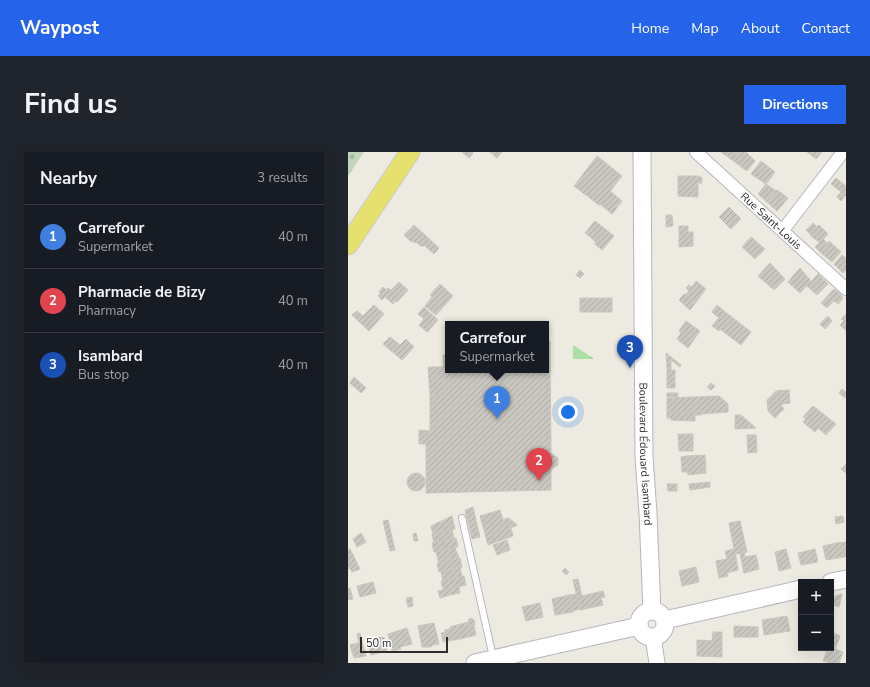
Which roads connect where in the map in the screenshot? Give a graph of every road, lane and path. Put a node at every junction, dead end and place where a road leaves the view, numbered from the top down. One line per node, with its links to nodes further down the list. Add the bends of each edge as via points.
1 (410, 152): 6 (main road)
2 (642, 152): 12 (main road, Boulevard Édouard Isambard, via 644,457)
3 (696, 152): 5 (street, Rue Saint-Louis)
4 (843, 152): 5 (street)
5 (783, 230): 7 (street, Rue Saint-Louis)
6 (348, 245)
7 (846, 289)
8 (462, 518): 15 (lane)
9 (846, 579): 10 (main road)
10 (834, 581)
11 (798, 590): 12 (main road)
12 (658, 615): 13 (main road, via 642,615); 14 (main road, via 663,631)
13 (639, 626): 14 (main road, via 642,632); 15 (main road)
14 (653, 637): 17 (street)
15 (502, 660): 16 (main road)
16 (474, 663)
17 (657, 663)

